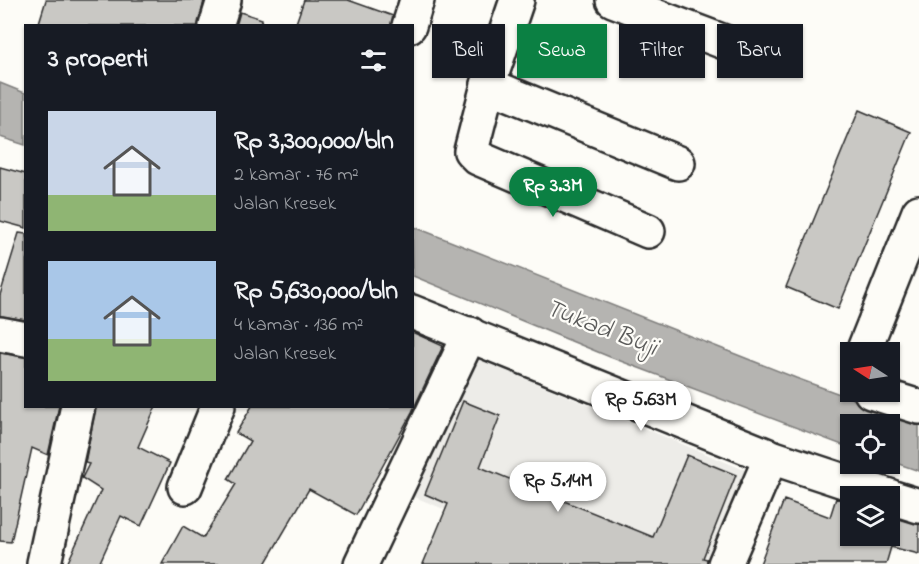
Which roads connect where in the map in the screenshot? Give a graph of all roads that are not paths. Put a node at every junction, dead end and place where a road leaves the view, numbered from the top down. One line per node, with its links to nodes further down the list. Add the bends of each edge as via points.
1 (224, 0): 5 (street)
2 (417, 0): 6 (street)
3 (517, 0): 8 (street)
4 (613, 0): 7 (street)
5 (217, 24)
6 (410, 24)
7 (717, 39)
8 (488, 85): 9 (street); 11 (street, via 472,140 471,151 478,158)
9 (678, 163)
10 (919, 212): 16 (street)
11 (648, 231)
12 (414, 313): 14 (street)
13 (0, 334): 15 (street)
14 (470, 334): 21 (street); 27 (street)
15 (24, 339)
16 (867, 342)
17 (900, 401): 18 (street)
18 (919, 407)
19 (78, 408): 26 (street)
20 (217, 408): 23 (street)
21 (771, 458): 22 (street); 28 (street)
22 (856, 486)
23 (185, 487)
24 (900, 500): 25 (street)
25 (919, 506)
26 (44, 563)
27 (361, 564)
28 (724, 564)

